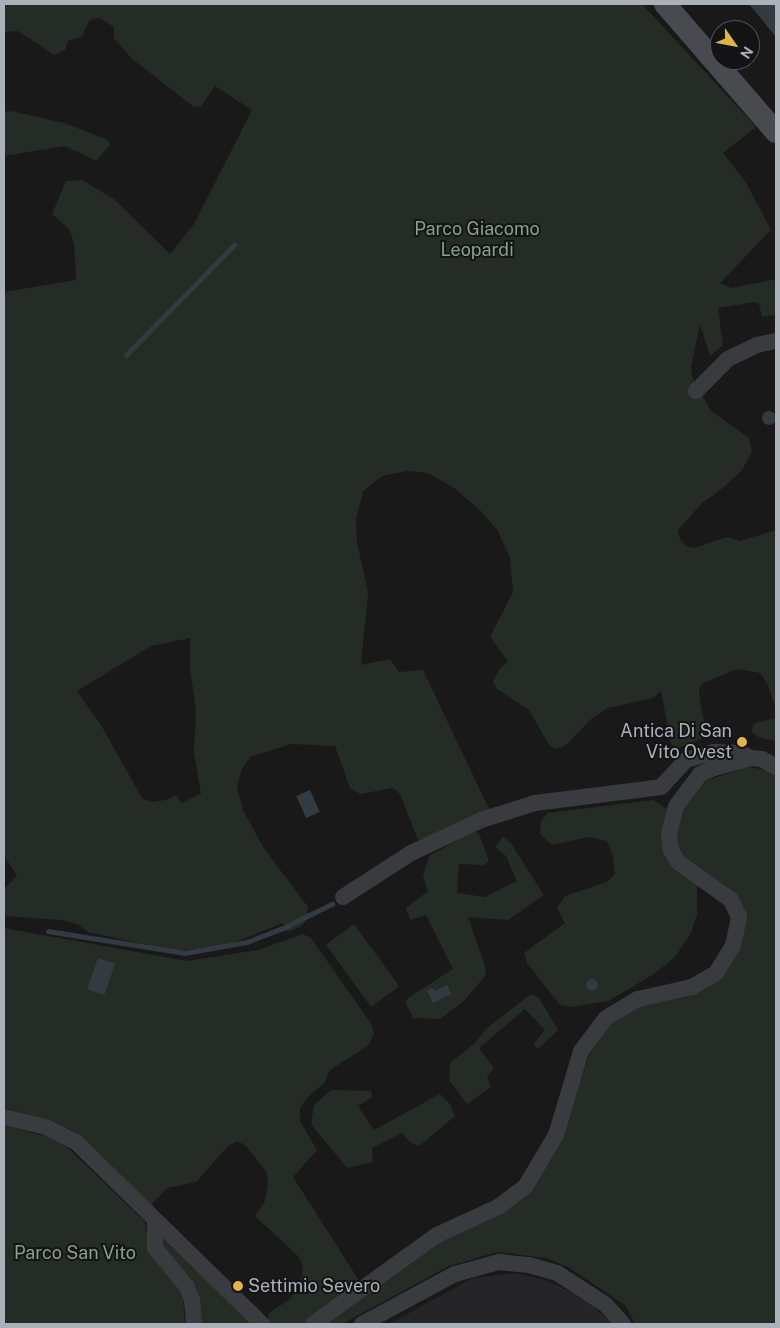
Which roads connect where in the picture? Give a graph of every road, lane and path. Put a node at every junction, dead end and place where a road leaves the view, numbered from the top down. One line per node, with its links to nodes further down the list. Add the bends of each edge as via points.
1 (664, 4): 2 (main road)
2 (776, 132)
3 (776, 340): 4 (street, via 728,359)
4 (696, 391)
5 (751, 758): 6 (street, via 762,759); 7 (street, via 741,753 714,752 686,760 661,786 535,803 481,820 411,853); 12 (street, via 700,774 676,806 669,834 671,850 678,862 723,893 736,908 738,927 725,962 704,982 672,993 638,999 601,1023 576,1062 549,1151 514,1198 437,1235)
6 (776, 767)
7 (343, 896)
8 (4, 1117): 9 (street, via 46,1127 76,1142)
9 (155, 1221): 10 (street, via 155,1248 187,1286); 11 (street)
10 (194, 1324)
11 (262, 1324)
12 (313, 1324)
13 (362, 1324): 14 (street, via 455,1274 499,1262 529,1264 557,1273 605,1304)
14 (623, 1324)

